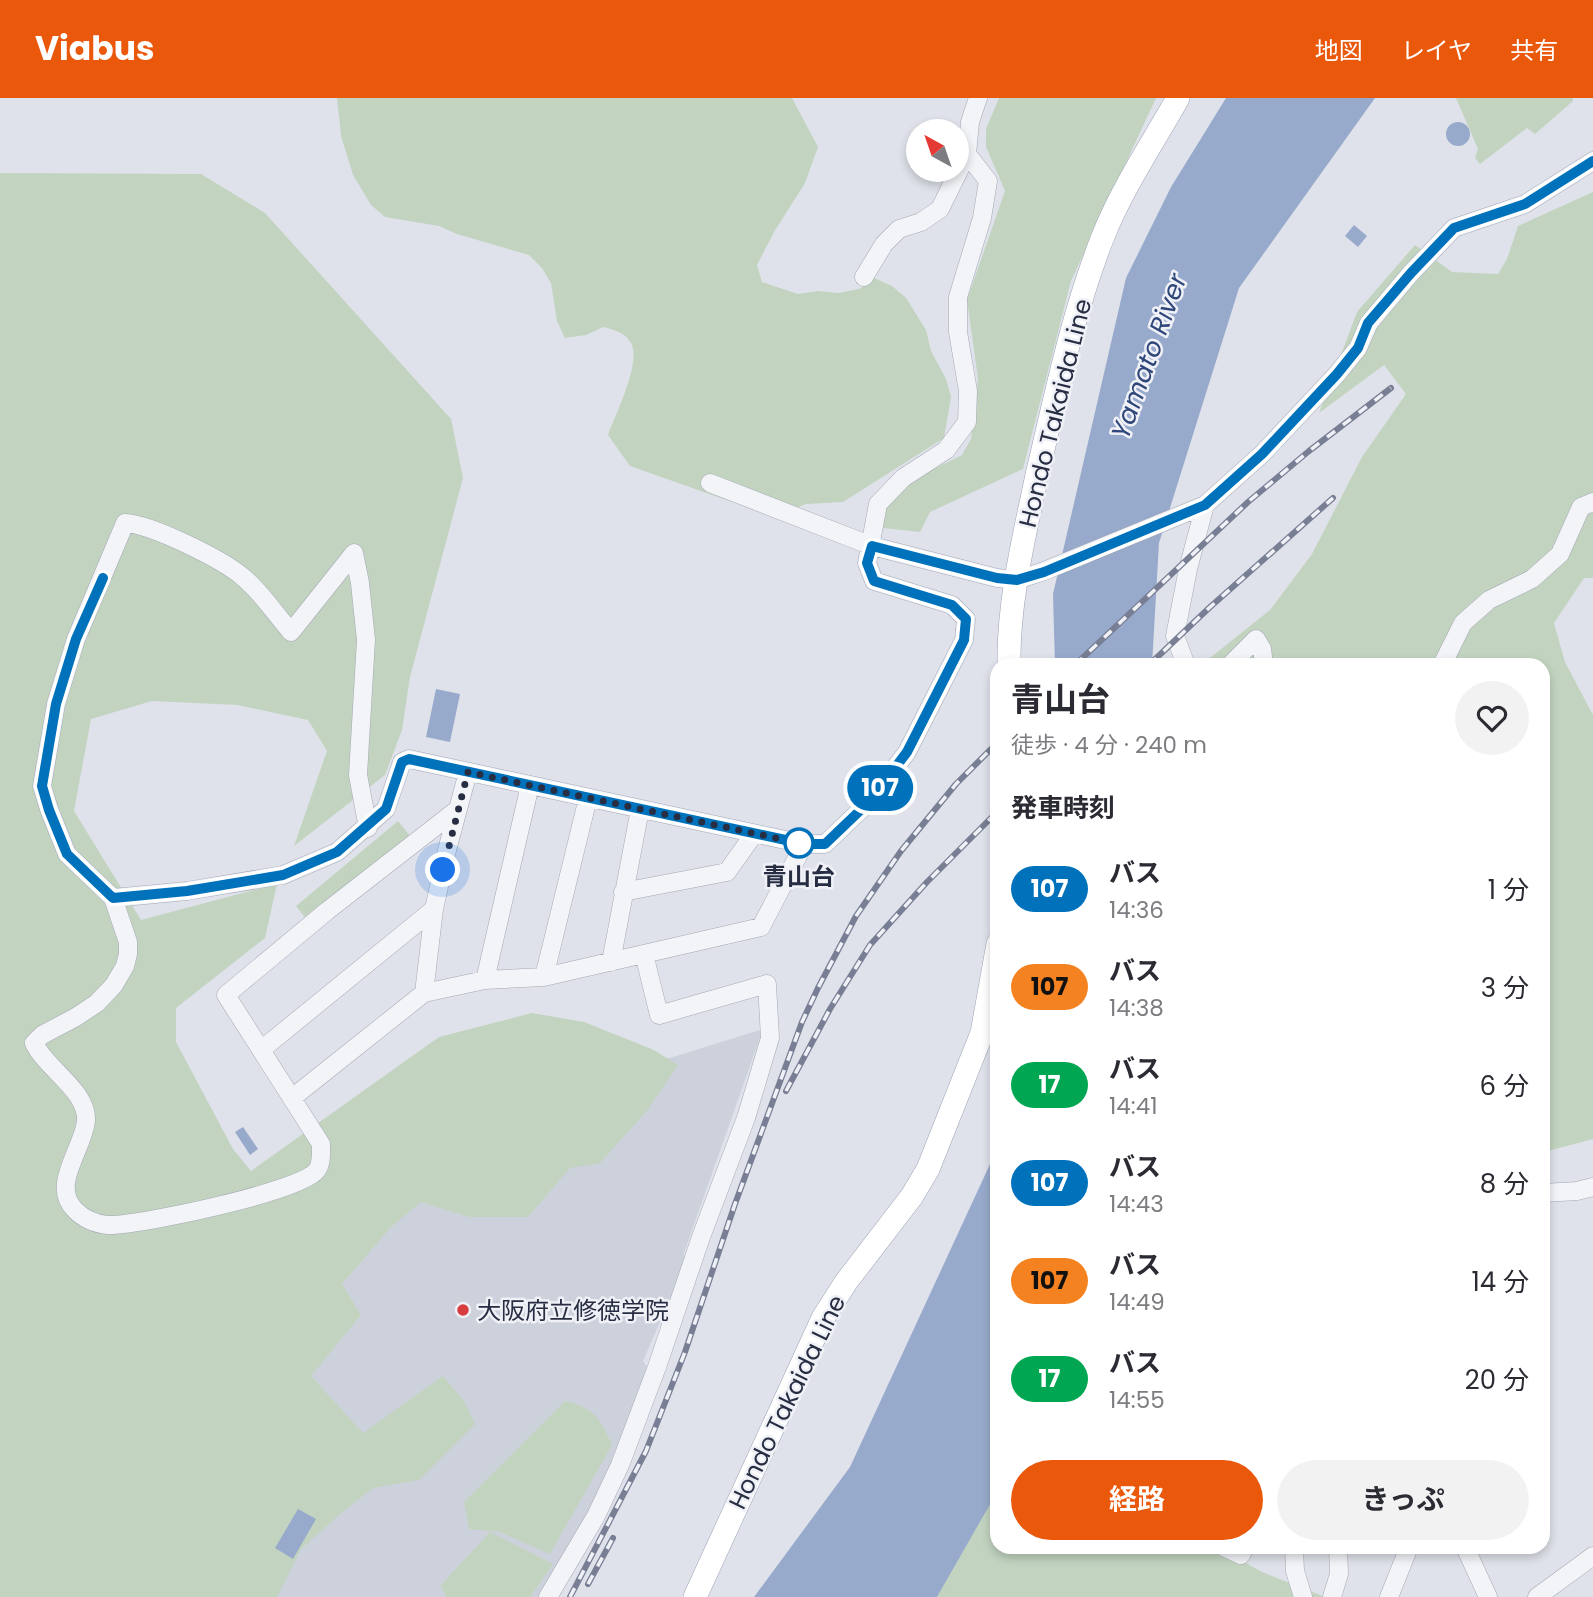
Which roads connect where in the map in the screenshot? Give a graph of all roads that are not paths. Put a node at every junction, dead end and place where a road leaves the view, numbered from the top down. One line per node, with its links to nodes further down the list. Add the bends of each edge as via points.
1 (978, 98): 3 (street)
2 (1178, 98): 12 (main road, Hondo Takaida Line, via 1103,237 1071,328)
3 (970, 122)
4 (970, 158): 11 (street, via 989,181 958,297 967,422 946,450 903,478 877,505)
5 (1593, 161): 10 (street, via 1525,204 1454,228 1368,323 1358,348 1337,374 1262,454)
6 (953, 182): 7 (street, via 940,209 899,229)
7 (864, 277)
8 (710, 483): 11 (street)
9 (1593, 502): 17 (street, via 1581,507 1560,554 1532,579 1489,600 1463,623)
10 (1199, 507): 12 (street); 14 (street, via 1175,636)
11 (872, 546): 12 (street); 25 (street, via 867,563 874,581 952,605 966,619 964,640 907,752 870,801 825,844)
12 (1017, 580): 13 (main road, Hondo Takaida Line)
13 (1009, 658)
14 (1183, 658)
15 (1237, 658): 16 (street, via 1256,639)
16 (1263, 658)
17 (1446, 658)
18 (468, 772): 19 (street); 21 (street); 23 (street, via 409,759 402,762 386,809)
19 (530, 785): 20 (street); 32 (street)
20 (587, 798): 22 (street); 31 (street)
21 (458, 809): 28 (street); 35 (street, via 226,995)
22 (640, 809): 24 (street); 26 (street)
23 (368, 828): 27 (street, via 337,852 283,875); 27 (street, via 358,775 366,640 354,553 291,632 244,578 183,543 125,523 72,652 56,704 42,786 67,854)
24 (754, 834): 25 (street); 26 (street, via 727,872)
25 (804, 844): 29 (street, via 761,927)
26 (623, 892): 30 (street)
27 (113, 898): 36 (street, via 128,942 125,966 97,1003 41,1035 34,1044 85,1107 80,1144 66,1179 65,1195 74,1210 92,1223 111,1225 188,1212 297,1184 316,1172 321,1144)
28 (434, 909): 34 (street); 35 (street)
29 (645, 954): 30 (street); 44 (street, via 659,1015 767,984 769,1038 746,1118 638,1419 596,1516)
30 (611, 962): 31 (street)
31 (544, 977): 32 (street)
32 (485, 981): 34 (street)
33 (990, 988): 45 (main road, Hondo Takaida Line, via 982,1033 928,1168 823,1318)
34 (424, 993): 36 (street)
35 (261, 1050): 36 (street)
36 (292, 1098)
37 (1593, 1187): 38 (street)
38 (1550, 1193)
39 (1294, 1554): 46 (street)
40 (1338, 1554): 47 (street, via 1339,1574)
41 (1406, 1554): 48 (street)
42 (1468, 1554): 49 (street)
43 (1593, 1556): 50 (street)
44 (548, 1597)
45 (695, 1597)
46 (1303, 1597)
47 (1332, 1597)
48 (1389, 1597)
49 (1488, 1597)
50 (1537, 1597)

